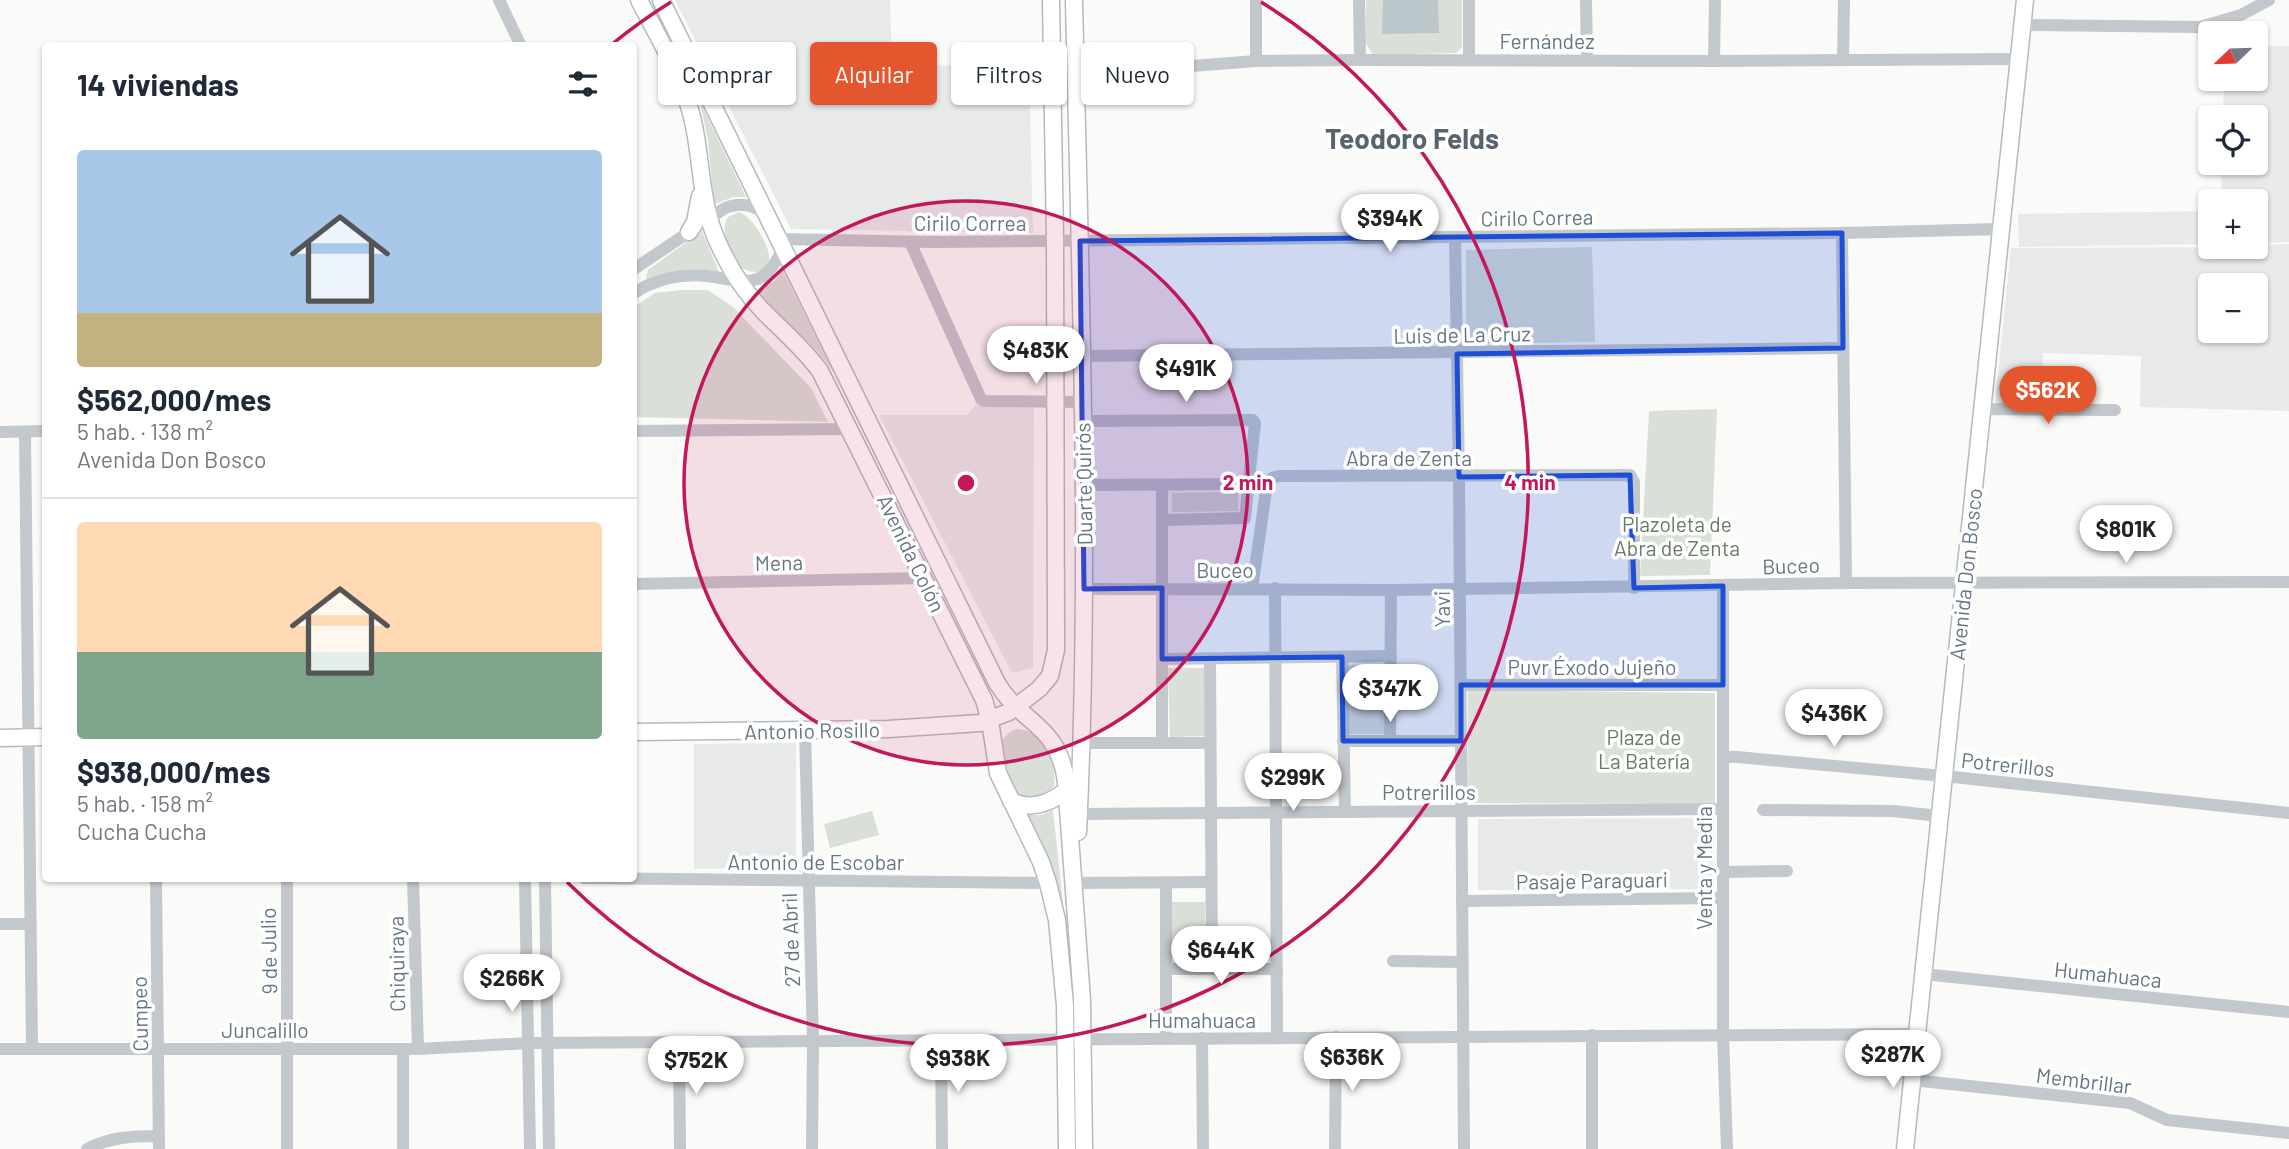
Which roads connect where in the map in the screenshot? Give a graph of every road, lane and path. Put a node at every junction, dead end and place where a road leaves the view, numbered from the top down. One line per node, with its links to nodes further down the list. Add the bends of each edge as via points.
1 (499, 0): 15 (street)
2 (639, 0): 24 (main road, Avenida Colón, via 687,100)
3 (660, 0): 25 (main road, Avenida Colón)
4 (1051, 0): 31 (main road, Duarte Quirós)
5 (1073, 0): 23 (main road, Duarte Quirós)
6 (1256, 0): 21 (street)
7 (1359, 0): 17 (street)
8 (1469, 0): 18 (street)
9 (1586, 0): 19 (street)
10 (1715, 0): 22 (street)
11 (1844, 0): 20 (street)
12 (2025, 0): 14 (main road, Avenida Don Bosco)
13 (2269, 0): 14 (street, via 2241,15 2200,27)
14 (2022, 25): 16 (main road, Avenida Don Bosco)
15 (519, 42)
16 (2019, 59): 20 (street, Fernández); 27 (main road, Avenida Don Bosco)
17 (1360, 60): 18 (street, Fernández); 21 (street, Fernández)
18 (1469, 60): 19 (street, Fernández)
19 (1587, 60): 22 (street, Fernández)
20 (1843, 60): 22 (street, Fernández)
21 (1256, 61): 23 (street, Fernández, via 1179,67)
22 (1714, 61)
23 (1075, 64): 32 (main road, Duarte Quirós)
24 (701, 183): 26 (main road, Avenida Colón); 28 (main road)
25 (766, 212): 26 (street, via 738,204); 34 (main road, Avenida Colón)
26 (708, 219): 28 (street); 36 (main road, Avenida Colón)
27 (2001, 229): 29 (street, Cirilo Correa); 43 (main road, Avenida Don Bosco)
28 (690, 232): 35 (street)
29 (1842, 233): 30 (street, Cirilo Correa); 38 (street)
30 (1455, 237): 32 (street, Cirilo Correa); 39 (street, Yavi)
31 (1055, 240): 32 (street, Cirilo Correa); 33 (street, Cirilo Correa); 42 (main road, Duarte Quirós)
32 (1080, 241): 40 (main road, Duarte Quirós)
33 (910, 242): 34 (street, Cirilo Correa); 42 (street, via 981,399)
34 (781, 244): 36 (street, via 774,267 756,281); 76 (main road, Avenida Colón, via 992,674)
35 (637, 267)
36 (740, 282): 37 (street, via 676,277); 46 (main road, Avenida Colón, via 816,365)
37 (637, 291)
38 (1843, 348): 39 (street, Luis de La Cruz); 59 (street)
39 (1457, 354): 40 (street, Luis de La Cruz); 51 (street, Yavi)
40 (1082, 356): 41 (main road, Duarte Quirós)
41 (1082, 402): 42 (street); 45 (main road, Duarte Quirós)
42 (1054, 403): 76 (main road, Duarte Quirós, via 1055,659 1045,683)
43 (1982, 409): 44 (street); 57 (main road, Avenida Don Bosco)
44 (2115, 410)
45 (1083, 421): 52 (street, via 1253,420); 53 (main road, Duarte Quirós)
46 (850, 429): 48 (street); 56 (main road, Avenida Colón)
47 (42, 431): 50 (street)
48 (637, 431)
49 (0, 432): 50 (street)
50 (25, 432): 82 (street)
51 (1459, 477): 64 (street, Abra de Zenta, via 1630,475 1634,482); 66 (street, Abra de Zenta, via 1272,478); 67 (street, Yavi)
52 (1248, 484): 54 (street); 55 (street, via 1244,519)
53 (1084, 485): 54 (street); 65 (main road, Duarte Quirós)
54 (1163, 485): 55 (street)
55 (1163, 520): 62 (street)
56 (924, 578): 60 (street, Mena); 77 (main road, Avenida Colón)
57 (1964, 582): 58 (street, Buceo); 59 (street, Buceo); 90 (main road, Avenida Don Bosco)
58 (2289, 582)
59 (1846, 583): 61 (street, Buceo)
60 (637, 584)
61 (1723, 586): 64 (street, Buceo); 75 (street, Venta y Media)
62 (1162, 588): 65 (street, Buceo); 66 (street, Buceo); 72 (street)
63 (1275, 588): 66 (street, Buceo); 68 (street, Buceo); 71 (street)
64 (1634, 588): 67 (street, Buceo)
65 (1084, 589): 86 (main road, Duarte Quirós)
66 (1252, 589)
67 (1460, 589): 68 (street, Buceo); 74 (street, Yavi)
68 (1391, 590): 69 (street)
69 (1391, 656): 70 (street); 84 (street)
70 (1342, 657): 71 (street); 83 (street)
71 (1275, 658): 73 (street); 99 (street)
72 (1163, 659): 73 (street); 87 (street)
73 (1210, 659): 88 (street)
74 (1461, 685): 75 (street, Puvr Éxodo Jujeño); 85 (street, Yavi)
75 (1723, 685): 89 (street, Venta y Media)
76 (1016, 707): 77 (main road, Duarte Quirós); 92 (main road, Avenida Colón, via 1056,746)
77 (990, 721): 78 (main road, Antonio Rosillo); 93 (main road, Avenida Colón, via 996,765)
78 (805, 730): 79 (main road, Antonio Rosillo); 106 (street, 27 de Abril)
79 (637, 732)
80 (42, 737): 82 (main road)
81 (0, 738): 82 (main road)
82 (27, 738): 119 (street)
83 (1343, 741): 84 (street); 97 (street)
84 (1390, 741): 85 (street)
85 (1461, 741): 95 (street, Yavi)
86 (1083, 743): 87 (street); 91 (main road, Duarte Quirós)
87 (1162, 743): 88 (street)
88 (1210, 743): 98 (street)
89 (1723, 757): 90 (street, Potrerillos); 94 (street, Venta y Media)
90 (1944, 776): 100 (street, Potrerillos); 102 (main road, Avenida Don Bosco)
91 (1080, 778): 92 (main road); 101 (main road, Duarte Quirós)
92 (1066, 791): 93 (main road, via 1038,805); 101 (street); 114 (main road, Avenida Colón)
93 (1011, 801): 113 (main road, Avenida Colón)
94 (1723, 809): 95 (street, Potrerillos); 103 (street, Venta y Media)
95 (1461, 810): 97 (street, Potrerillos); 117 (street, Yavi)
96 (1763, 810): 102 (street, via 1893,810)
97 (1345, 811): 99 (street, Potrerillos)
98 (1211, 812): 99 (street, Potrerillos); 101 (street, Potrerillos); 112 (street)
99 (1276, 812): 124 (street)
100 (2289, 813)
101 (1079, 814): 114 (main road, Duarte Quirós)
102 (1940, 816): 125 (main road, Avenida Don Bosco)
103 (1723, 872): 104 (street); 116 (street, Venta y Media)
104 (1787, 872)
105 (637, 878): 106 (street, Antonio de Escobar)
106 (808, 880): 113 (street, Antonio de Escobar); 138 (street, 27 de Abril)
107 (156, 882): 145 (street, Cumpeo)
108 (287, 882): 142 (street, 9 de Julio)
109 (413, 882): 147 (street, Chiquiraya)
110 (525, 882): 140 (street)
111 (545, 882): 141 (street)
112 (1211, 882): 115 (street); 123 (street)
113 (1048, 883): 137 (main road, Avenida Colón, via 1059,935)
114 (1074, 883): 115 (street); 135 (main road, Avenida Colón)
115 (1166, 883): 122 (street)
116 (1723, 898): 117 (street, Pasaje Paraguari); 129 (street, Venta y Media)
117 (1462, 901): 121 (street, Yavi)
118 (0, 924): 119 (street)
119 (29, 924): 144 (street)
120 (1392, 961): 121 (street)
121 (1462, 962): 130 (street, Yavi)
122 (1166, 969): 123 (street); 132 (street)
123 (1212, 969): 124 (street)
124 (1277, 969): 134 (street)
125 (1923, 974): 126 (street, Humahuaca); 127 (main road, Avenida Don Bosco)
126 (2289, 1012)
127 (1917, 1034): 129 (street, Humahuaca); 148 (main road, Avenida Don Bosco)
128 (1591, 1035): 129 (street, Humahuaca); 130 (street, Humahuaca); 164 (street)
129 (1723, 1035): 165 (street, Venta y Media)
130 (1463, 1036): 131 (street, Humahuaca); 163 (street, Yavi)
131 (1336, 1037): 134 (street, Humahuaca); 162 (street)
132 (1166, 1038): 133 (street, Humahuaca); 135 (street, Humahuaca)
133 (1202, 1038): 134 (street, Humahuaca); 161 (street)
134 (1278, 1038)
135 (1083, 1039): 137 (street, Humahuaca); 160 (main road, Avenida Colón)
136 (941, 1040): 137 (street, Humahuaca); 138 (street, Humahuaca); 158 (street)
137 (1065, 1040): 159 (main road, Avenida Colón)
138 (813, 1041): 139 (street, Humahuaca); 157 (street, 27 de Abril)
139 (679, 1042): 141 (street, Humahuaca); 156 (street)
140 (529, 1043): 141 (street, Humahuaca); 147 (street, Juncalillo); 154 (street)
141 (548, 1043): 155 (street)
142 (288, 1048): 145 (street, Juncalillo); 146 (street, Juncalillo); 152 (street, 9 de Julio)
143 (0, 1049): 144 (street, Juncalillo)
144 (32, 1049): 145 (street, Juncalillo)
145 (158, 1049): 150 (street, Cumpeo)
146 (403, 1049): 147 (street, Juncalillo); 153 (street)
147 (418, 1049)
148 (1912, 1080): 149 (street, Membrillar, via 2130,1103 2167,1120); 166 (main road, Avenida Don Bosco)
149 (2289, 1133)
150 (159, 1142): 151 (street, via 125,1137)
151 (87, 1149)
152 (286, 1149)
153 (404, 1149)
154 (530, 1149)
155 (549, 1149)
156 (680, 1149)
157 (812, 1149)
158 (942, 1149)
159 (1067, 1149)
160 (1084, 1149)
161 (1203, 1149)
162 (1335, 1149)
163 (1464, 1149)
164 (1592, 1149)
165 (1727, 1149)
166 (1905, 1149)

